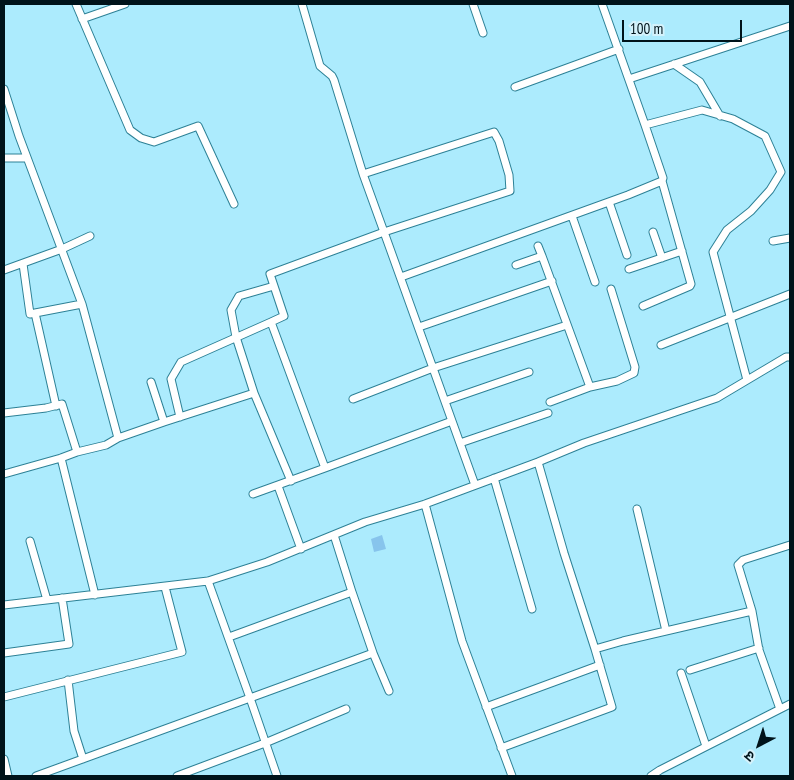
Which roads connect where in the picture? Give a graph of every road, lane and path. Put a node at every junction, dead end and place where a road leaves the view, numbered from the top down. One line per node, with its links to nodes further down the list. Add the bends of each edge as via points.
1 (76, 4): 6 (street)
2 (126, 4): 6 (street)
3 (302, 4): 18 (street, via 320,66 334,80)
4 (473, 4): 8 (street)
5 (602, 4): 9 (street)
6 (82, 19): 21 (street, via 130,130 140,138 154,142 198,126)
7 (790, 26): 10 (street)
8 (483, 33)
9 (619, 49): 11 (street); 12 (street)
10 (674, 64): 11 (street); 14 (street, via 700,82)
11 (629, 79): 15 (street)
12 (515, 87)
13 (4, 88): 17 (street)
14 (720, 116): 15 (street, via 702,110); 47 (street, via 733,119 765,136 781,172 751,211 727,230 713,252)
15 (645, 124): 19 (street)
16 (4, 158): 17 (street)
17 (27, 158): 29 (street)
18 (363, 174): 23 (street); 23 (street, via 494,132 499,141 510,191)
19 (662, 181): 20 (street); 30 (street)
20 (609, 202): 22 (street); 31 (street)
21 (234, 204)
22 (572, 216): 38 (street); 40 (street)
23 (384, 232): 38 (street); 41 (street, via 270,274)
24 (653, 232): 33 (street)
25 (90, 236): 29 (street)
26 (790, 238): 27 (street)
27 (772, 241)
28 (538, 246): 32 (street)
29 (62, 249): 34 (street); 44 (street)
30 (682, 251): 33 (street); 45 (street, via 690,286)
31 (627, 254)
32 (542, 256): 35 (street); 39 (street)
33 (662, 258): 36 (street)
34 (23, 264): 37 (street); 46 (street, via 30,314)
35 (516, 265)
36 (629, 269)
37 (4, 270)
38 (401, 277): 50 (street)
39 (552, 281): 49 (street); 50 (street)
40 (595, 282)
41 (274, 286): 48 (street, via 284,316); 51 (street, via 239,296 231,310)
42 (611, 289): 58 (street, via 635,371 617,381)
43 (790, 294): 47 (street)
44 (82, 304): 46 (street); 69 (street)
45 (643, 306)
46 (35, 313): 63 (street)
47 (730, 318): 52 (street); 56 (street)
48 (270, 322): 51 (street); 74 (street)
49 (567, 324): 54 (street); 58 (street)
50 (419, 327): 54 (street)
51 (236, 337): 59 (street); 66 (street, via 180,362 171,379)
52 (661, 345)
53 (790, 356): 56 (street)
54 (433, 368): 60 (street); 61 (street)
55 (529, 372): 61 (street)
56 (747, 380): 73 (street, via 717,398)
57 (151, 382): 68 (street)
58 (590, 387): 62 (street)
59 (254, 393): 66 (street); 77 (street)
60 (353, 399)
61 (445, 401): 67 (street)
62 (550, 402)
63 (56, 406): 64 (street); 71 (street, via 62,404)
64 (4, 413)
65 (548, 413): 70 (street)
66 (180, 417): 68 (street)
67 (452, 420): 70 (street); 74 (street)
68 (164, 422): 69 (street)
69 (118, 438): 71 (street, via 106,445)
70 (460, 442): 78 (street)
71 (77, 452): 72 (street)
72 (61, 458): 75 (street); 90 (street)
73 (538, 462): 76 (street); 99 (street)
74 (325, 468): 77 (street)
75 (4, 474)
76 (494, 478): 78 (street); 94 (street)
77 (291, 481): 79 (street)
78 (475, 485): 81 (street)
79 (278, 486): 80 (street); 86 (street)
80 (253, 494)
81 (425, 504): 83 (street); 110 (street, via 462,641)
82 (637, 510): 96 (street)
83 (334, 535): 86 (street); 89 (street)
84 (30, 541): 92 (street)
85 (790, 545): 95 (street, via 739,562)
86 (301, 548): 87 (street)
87 (208, 581): 88 (street); 97 (street)
88 (165, 587): 90 (street); 105 (street, via 182,652)
89 (352, 592): 97 (street); 101 (street)
90 (95, 595): 91 (street)
91 (62, 598): 92 (street); 100 (street, via 69,644)
92 (47, 600): 93 (street)
93 (4, 605)
94 (532, 609)
95 (752, 611): 96 (street); 98 (street)
96 (666, 631): 99 (street)
97 (229, 637): 108 (street)
98 (759, 648): 103 (street); 112 (street)
99 (596, 649): 102 (street)
100 (4, 653)
101 (373, 653): 106 (street); 108 (street)
102 (600, 665): 110 (street); 115 (street, via 612,707)
103 (690, 670)
104 (681, 674): 114 (street)
105 (68, 680): 107 (street); 117 (street, via 74,730)
106 (389, 691)
107 (4, 696)
108 (250, 698): 113 (street); 117 (street)
109 (790, 704): 112 (street)
110 (486, 707): 115 (street)
111 (346, 708): 113 (street)
112 (780, 709): 114 (street)
113 (265, 743): 120 (street); 121 (street)
114 (706, 746): 123 (street)
115 (501, 748): 122 (street)
116 (4, 758): 118 (street)
117 (83, 759): 119 (street)
118 (8, 776)
119 (36, 776)
120 (176, 776)
121 (277, 776)
122 (512, 776)
123 (651, 776)

